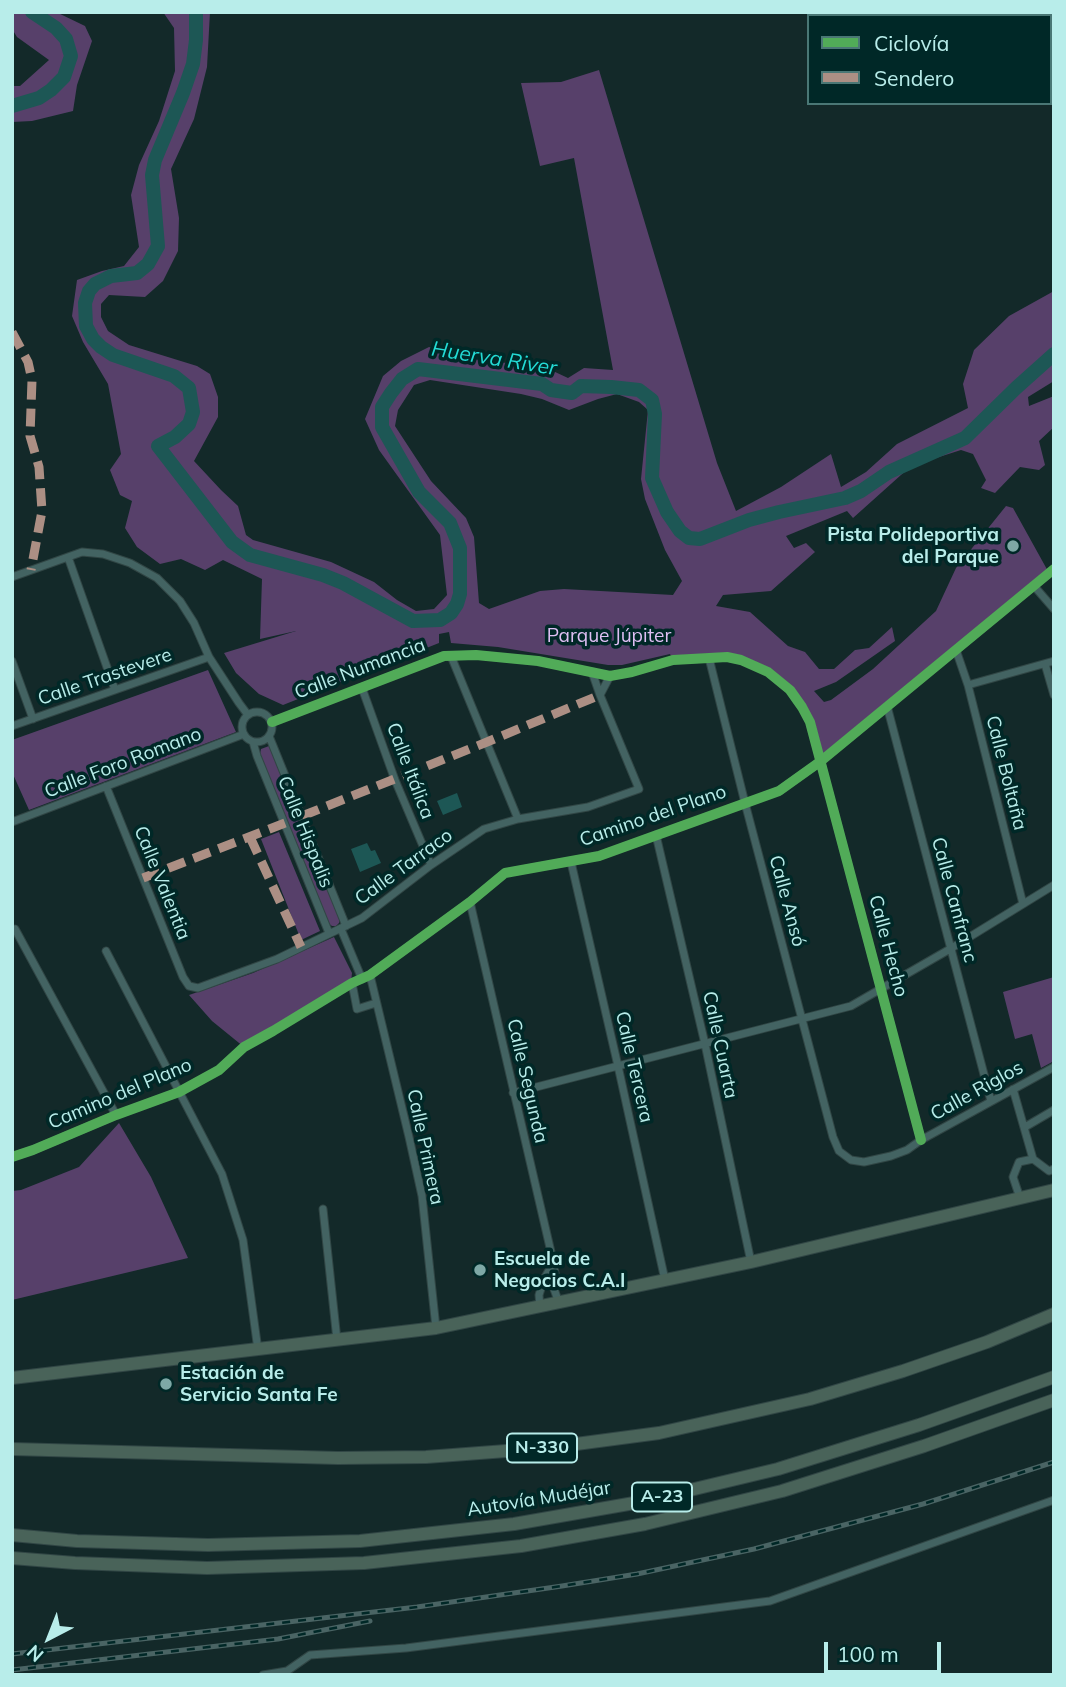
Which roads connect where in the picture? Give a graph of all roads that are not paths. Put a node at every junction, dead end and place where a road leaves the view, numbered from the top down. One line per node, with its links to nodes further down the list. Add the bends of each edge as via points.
1 (68, 557): 3 (street); 8 (street, via 82,552 103,554 157,578 180,601); 16 (street)
2 (1054, 569): 4 (street, Camino del Plano)
3 (12, 577)
4 (1034, 586): 5 (street); 6 (street, Camino del Plano)
5 (1054, 609)
6 (956, 650): 14 (street, Calle Boltaña); 19 (street, Camino del Plano)
7 (451, 656): 12 (street, Calle Numancia, via 538,661); 15 (street, Calle Numancia); 30 (street)
8 (209, 657): 16 (street, Calle Trastevere); 20 (street)
9 (709, 658): 13 (street, Calle Numancia, via 673,660); 27 (street, Calle Numancia, via 741,660 781,681 807,715); 29 (street, Calle Ansó)
10 (12, 661): 21 (street)
11 (1049, 662): 14 (street); 18 (street)
12 (593, 672): 13 (street, Calle Numancia); 17 (street)
13 (610, 676): 17 (street)
14 (968, 685): 37 (street, Calle Boltaña)
15 (362, 688): 22 (street, Calle Numancia); 34 (street, Calle Itálica)
16 (115, 690): 21 (street, Calle Trastevere)
17 (600, 695): 30 (street, Calle Tarraco, via 639,789 587,807)
18 (1054, 695)
19 (887, 706): 27 (street, Camino del Plano); 41 (street, Calle Canfranc)
20 (248, 715): 22 (street, via 262,713); 24 (street, via 242,726)
21 (33, 719): 23 (street, Calle Trastevere)
22 (272, 722): 25 (street)
23 (12, 726)
24 (244, 734): 26 (street); 28 (street, Calle Foro Romano)
25 (269, 736): 26 (street); 38 (street, Calle Hispalis)
26 (253, 742): 40 (street, Calle Hispalis)
27 (821, 761): 29 (street, Camino del Plano, via 779,791); 46 (street, Calle Hecho)
28 (106, 786): 31 (street, Calle Foro Romano); 45 (street, Calle Valentia, via 183,977)
29 (745, 803): 32 (street, Camino del Plano); 48 (street, Calle Ansó)
30 (518, 819): 34 (street, Calle Tarraco, via 484,829)
31 (12, 822)
32 (656, 835): 33 (street, Camino del Plano); 49 (street, Calle Cuarta)
33 (571, 862): 36 (street, Camino del Plano, via 505,873); 50 (street, Calle Tercera)
34 (431, 866): 38 (street, Calle Tarraco)
35 (1054, 885): 37 (street)
36 (470, 902): 43 (street, Camino del Plano); 54 (street, Calle Segunda)
37 (1023, 904): 41 (street)
38 (344, 927): 40 (street, Calle Tarraco); 43 (street, Calle Hispalis)
39 (15, 929): 57 (street)
40 (329, 933): 45 (street, Calle Tarraco, via 277,959)
41 (950, 949): 46 (street); 55 (street, Calle Canfranc)
42 (106, 951): 53 (street)
43 (366, 977): 44 (street, Camino del Plano); 47 (street, Calle Primera)
44 (352, 983): 47 (street, via 357,1009); 53 (street, Camino del Plano)
45 (193, 988)
46 (881, 989): 48 (street, via 851,1006); 59 (street, Calle Hecho)
47 (376, 1003): 73 (street, Calle Primera, via 422,1196)
48 (802, 1019): 49 (street); 60 (street, Calle Ansó)
49 (705, 1044): 50 (street); 67 (street, Calle Cuarta)
50 (618, 1066): 54 (street); 69 (street, Calle Tercera)
51 (1054, 1067): 52 (street, Calle Riglos)
52 (1013, 1089): 55 (street, Calle Riglos); 58 (street)
53 (179, 1092): 57 (street, Camino del Plano); 75 (street, via 222,1174 235,1213)
54 (513, 1093): 68 (street, Calle Segunda)
55 (990, 1101): 59 (street, Calle Riglos)
56 (1054, 1110): 58 (street)
57 (116, 1115): 61 (street, Camino del Plano)
58 (1025, 1126): 62 (street)
59 (921, 1140): 60 (street, Calle Riglos, via 907,1150 864,1162)
60 (839, 1151)
61 (12, 1157)
62 (1033, 1158): 63 (street); 65 (street, via 1019,1162 1013,1177)
63 (1054, 1170)
64 (1054, 1190): 65 (highway)
65 (1020, 1198): 67 (highway)
66 (323, 1209): 74 (street)
67 (751, 1262): 69 (highway)
68 (554, 1267): 70 (street, Calle Segunda); 71 (street, via 544,1279)
69 (665, 1280): 70 (highway)
70 (559, 1303): 71 (highway)
71 (540, 1307): 73 (highway)
72 (1054, 1314): 79 (highway, N-330, via 939,1359 810,1399 659,1433 426,1457)
73 (436, 1328): 74 (highway)
74 (337, 1340): 75 (highway)
75 (258, 1350): 77 (highway)
76 (1054, 1377): 81 (highway, Autovía Mudéjar / A-23, via 778,1469 640,1502 514,1524 360,1541 208,1545)
77 (12, 1378)
78 (1054, 1400): 82 (highway, A-23, via 782,1491 645,1524 521,1546 364,1563 207,1568)
79 (12, 1449)
80 (1054, 1500): 83 (street, via 770,1601 406,1648 310,1655 287,1671)
81 (12, 1535)
82 (12, 1558)
83 (263, 1675)

